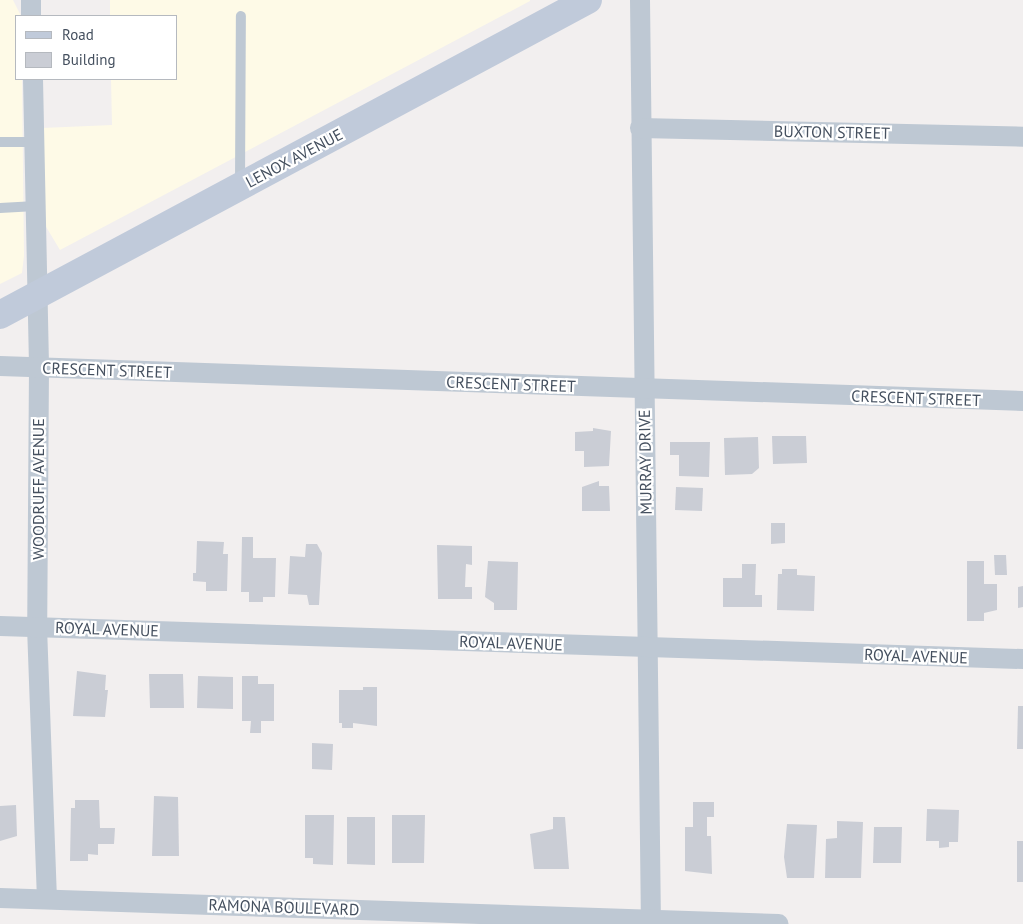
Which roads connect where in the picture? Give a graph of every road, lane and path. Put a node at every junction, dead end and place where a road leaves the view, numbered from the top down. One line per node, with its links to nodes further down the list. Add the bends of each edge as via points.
1 (31, 0): 4 (street)
2 (588, 0): 11 (main road, LENOX AVENUE)
3 (640, 0): 7 (street, MURRAY DRIVE)
4 (31, 15)
5 (241, 16): 11 (lane)
6 (33, 80): 10 (street, WOODRUFF AVENUE)
7 (640, 128): 8 (street, BUXTON STREET); 18 (street, MURRAY DRIVE)
8 (1023, 137)
9 (0, 142): 10 (lane)
10 (34, 142): 12 (street, WOODRUFF AVENUE)
11 (240, 187): 14 (main road, LENOX AVENUE)
12 (36, 206): 13 (lane); 14 (street, WOODRUFF AVENUE)
13 (0, 208)
14 (38, 296): 15 (main road, LENOX AVENUE); 17 (street, WOODRUFF AVENUE)
15 (0, 314)
16 (0, 366): 17 (street, CRESCENT STREET)
17 (39, 367): 18 (street, CRESCENT STREET); 21 (street, WOODRUFF AVENUE)
18 (645, 388): 19 (street, CRESCENT STREET); 22 (street, MURRAY DRIVE)
19 (1023, 401)
20 (0, 626): 21 (street, ROYAL AVENUE)
21 (37, 626): 22 (street, ROYAL AVENUE); 25 (street, WOODRUFF AVENUE)
22 (647, 648): 23 (street, ROYAL AVENUE); 26 (street, MURRAY DRIVE)
23 (1023, 660)
24 (0, 898): 25 (street, RAMONA BOULEVARD)
25 (47, 898): 26 (street, RAMONA BOULEVARD)
26 (651, 922): 27 (street, RAMONA BOULEVARD)
27 (779, 924)

